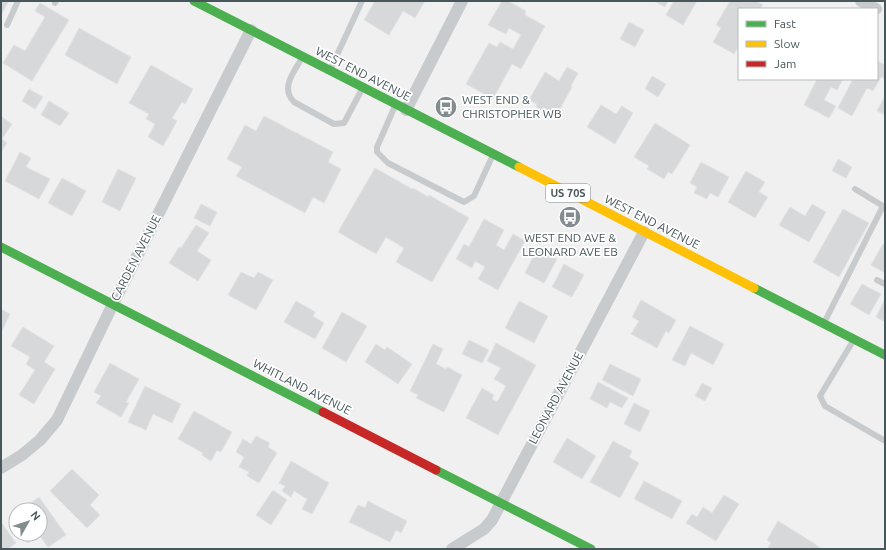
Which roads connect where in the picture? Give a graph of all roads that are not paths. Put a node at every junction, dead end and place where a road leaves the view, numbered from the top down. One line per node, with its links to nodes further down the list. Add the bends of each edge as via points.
1 (18, 1): 7 (lane)
2 (194, 1): 8 (main road, WEST END AVENUE / US 70S)
3 (362, 1): 10 (lane)
4 (462, 1): 12 (street)
5 (861, 1): 6 (street)
6 (874, 8)
7 (6, 25)
8 (251, 30): 9 (main road, WEST END AVENUE / US 70S); 19 (street, CARDEN AVENUE)
9 (302, 57): 10 (main road, WEST END AVENUE / US 70S); 11 (lane, via 289,82 289,98 334,124 344,123)
10 (330, 71): 11 (main road, WEST END AVENUE / US 70S)
11 (363, 88): 12 (main road, WEST END AVENUE / US 70S)
12 (401, 107): 13 (main road, WEST END AVENUE / US 70S); 13 (lane, via 377,147 377,152 388,163 464,202 474,196)
13 (493, 154): 15 (main road, WEST END AVENUE / US 70S)
14 (855, 189): 20 (lane, via 883,206)
15 (644, 232): 20 (main road, WEST END AVENUE / US 70S); 25 (street, LEONARD AVENUE)
16 (1, 247): 19 (main road, WHITLAND AVENUE)
17 (877, 280): 18 (lane)
18 (885, 284)
19 (112, 304): 24 (street, CARDEN AVENUE, via 57,420 40,440); 25 (main road, WHITLAND AVENUE)
20 (824, 324): 21 (main road, WEST END AVENUE / US 70S)
21 (854, 339): 22 (main road, WEST END AVENUE / US 70S); 23 (lane, via 820,396 825,406)
22 (885, 356)
23 (885, 441)
24 (1, 468)
25 (502, 503): 26 (street, LEONARD AVENUE, via 484,529); 27 (main road, WHITLAND AVENUE)
26 (452, 549)
27 (591, 549)

